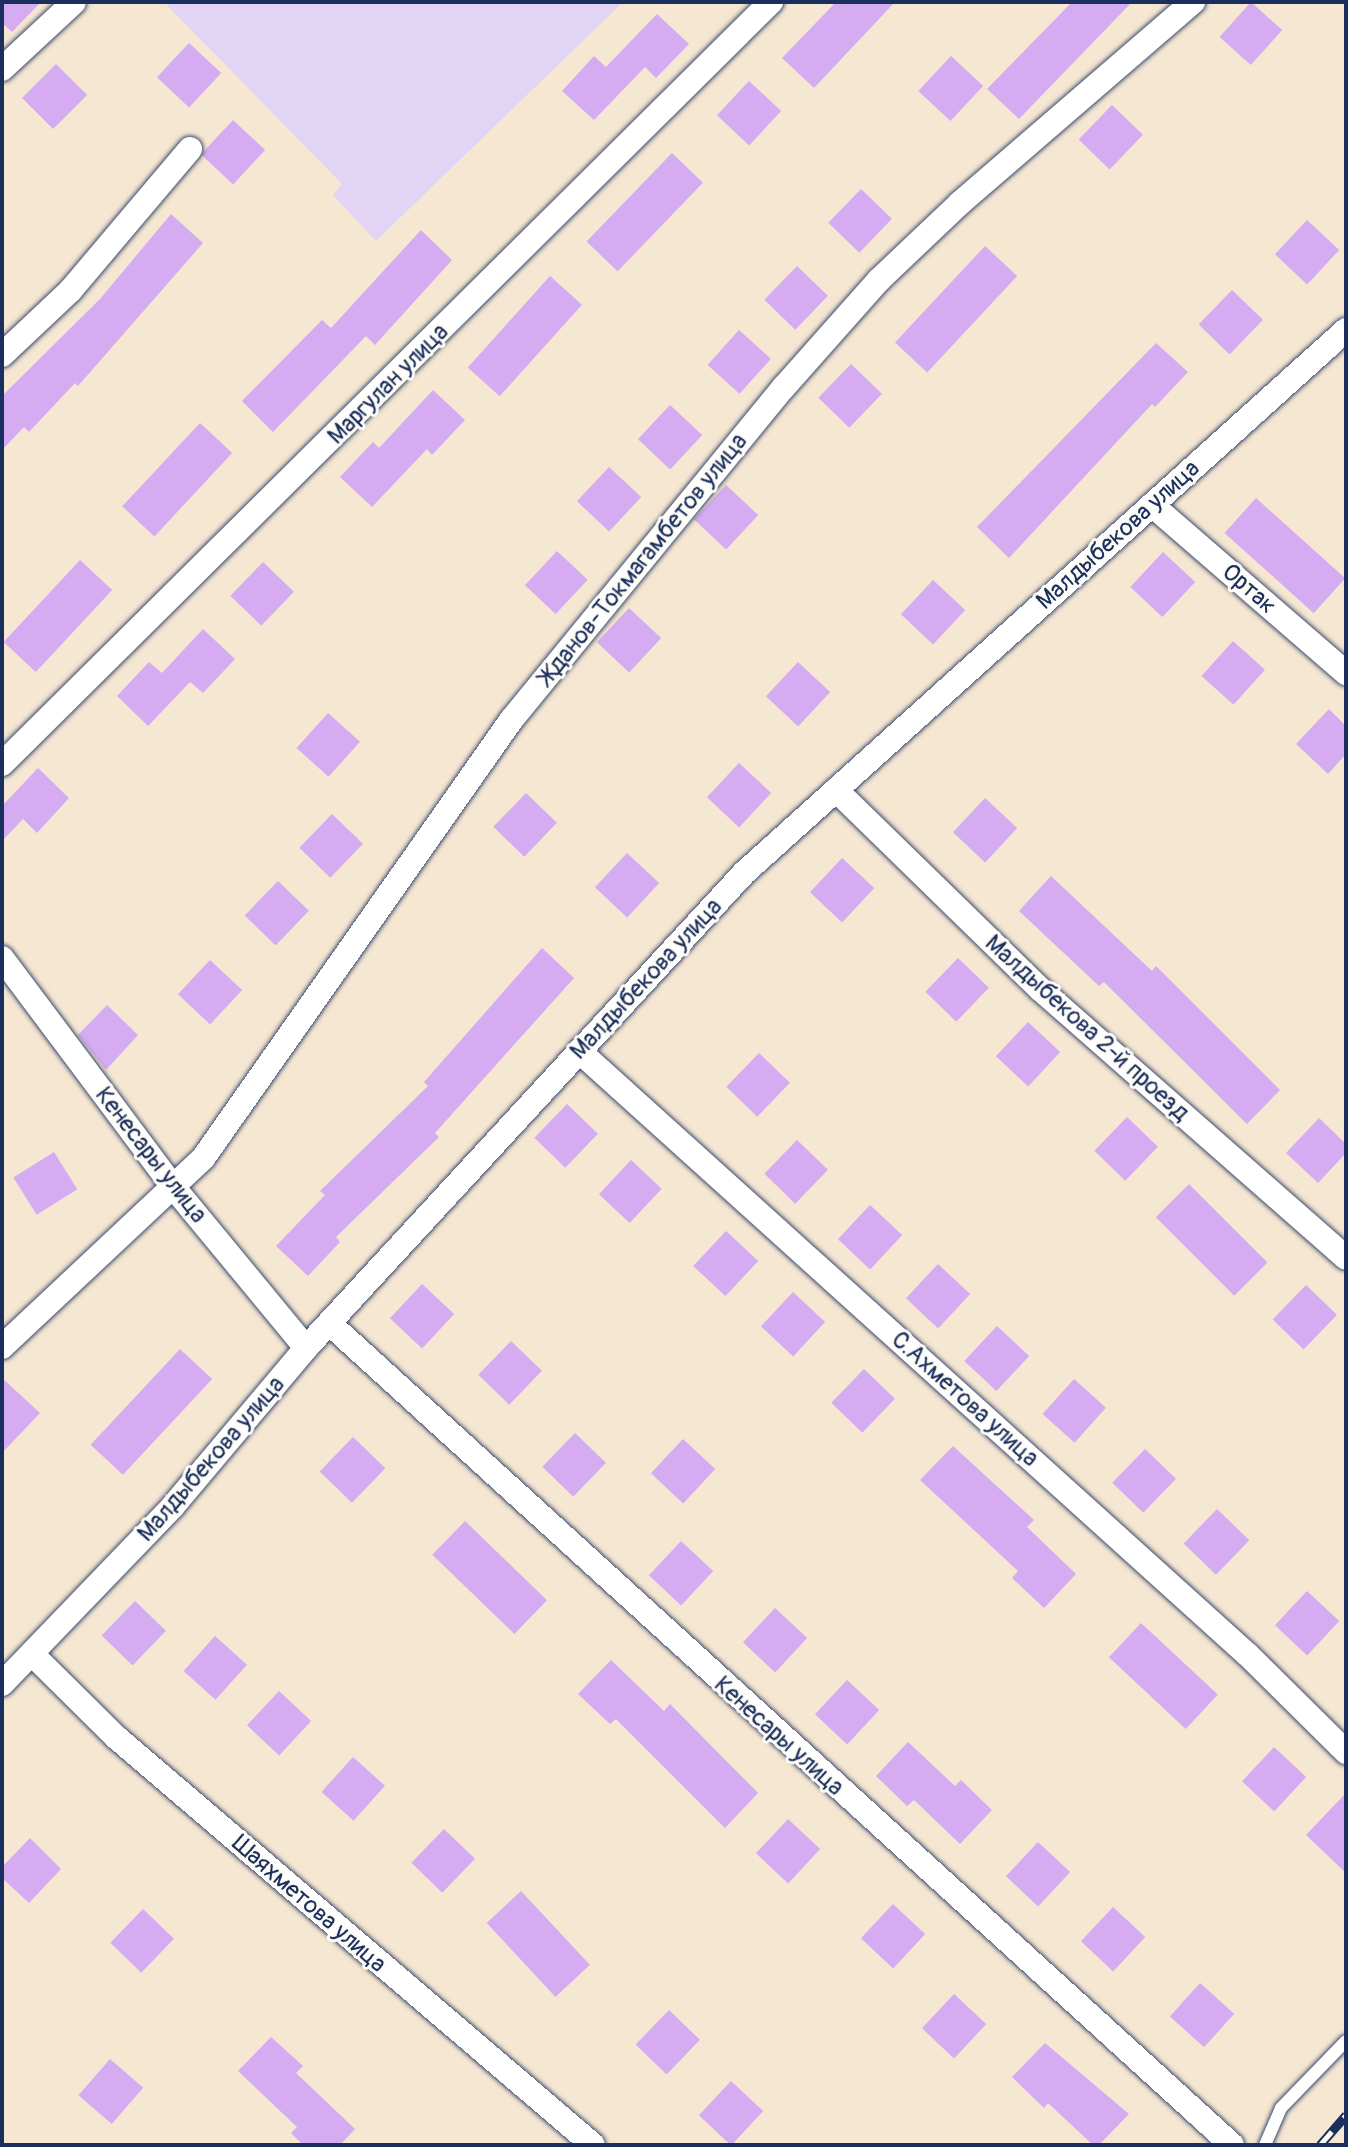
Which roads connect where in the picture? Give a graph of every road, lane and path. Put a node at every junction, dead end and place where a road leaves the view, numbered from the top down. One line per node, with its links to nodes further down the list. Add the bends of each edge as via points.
1 (74, 2): 4 (street)
2 (771, 2): 10 (street, Маргулан улица)
3 (1193, 2): 14 (street, Жданов-Токмагамбетов улица, via 960,203 879,280 784,387 512,719 204,1157)
4 (2, 69)
5 (190, 149): 7 (street, via 70,291)
6 (1346, 330): 8 (street, Малдыбекова улица)
7 (2, 355)
8 (1152, 505): 9 (street, Ортак); 11 (street, Малдыбекова улица)
9 (1346, 673)
10 (2, 764)
11 (836, 790): 13 (street, Малдыбекова улица, via 744,873); 15 (street, Малдыбекова 2-й проезд, via 1040,989)
12 (2, 958): 14 (street, Кенесары улица)
13 (579, 1051): 16 (street, Малдыбекова улица); 21 (street, С.Ахметова улица, via 1248,1655)
14 (175, 1189): 17 (street, Жданов-Токмагамбетов улица); 18 (street, Кенесары улица)
15 (1346, 1258)
16 (329, 1323): 18 (street, Малдыбекова улица); 24 (street, Кенесары улица)
17 (2, 1347)
18 (306, 1348): 19 (street, Малдыбекова улица, via 173,1506)
19 (33, 1655): 20 (street, Малдыбекова улица); 23 (street, Шаяхметова улица, via 117,1738)
20 (2, 1684)
21 (1346, 1752)
22 (1346, 2041): 25 (lane, via 1281,2108)
23 (593, 2145)
24 (1232, 2145)
25 (1265, 2145)

